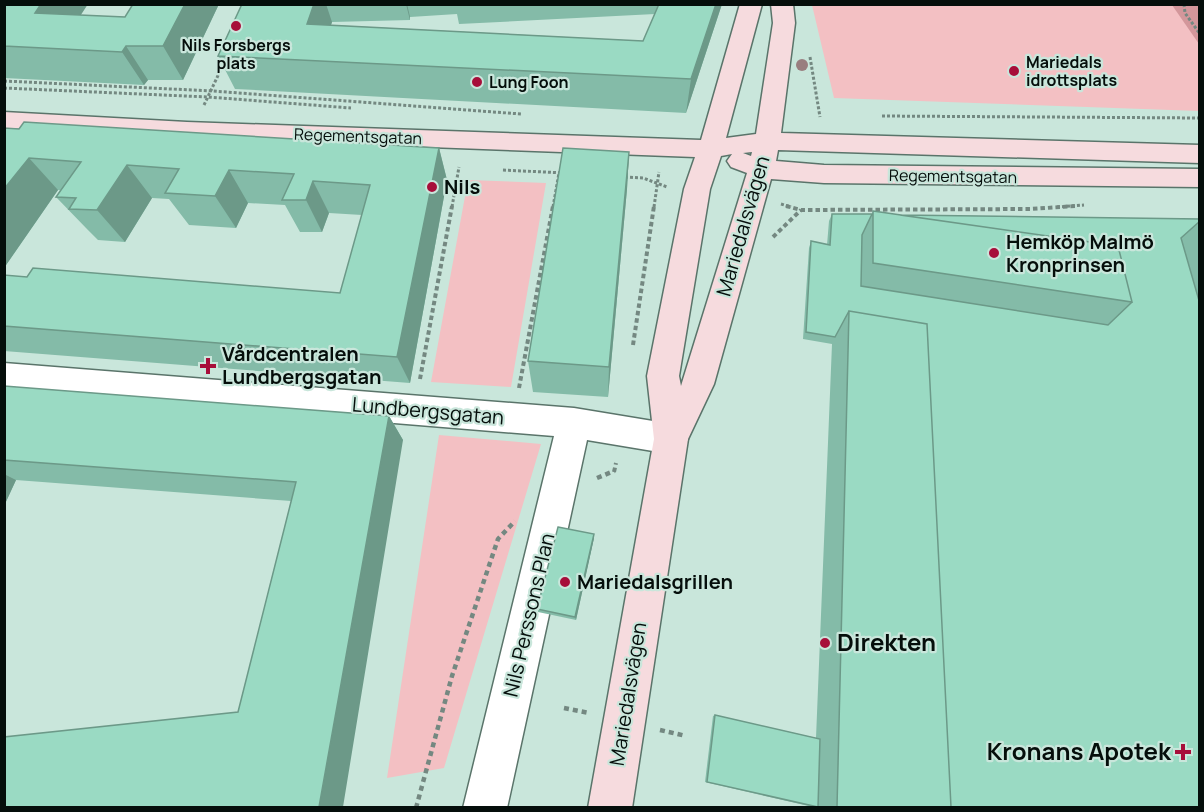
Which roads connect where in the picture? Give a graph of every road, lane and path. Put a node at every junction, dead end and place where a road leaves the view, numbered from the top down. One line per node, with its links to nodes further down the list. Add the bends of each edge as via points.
1 (751, 4): 20 (main road, Mariedalsvägen)
2 (782, 4): 9 (main road, Mariedalsvägen, via 783,34)
3 (1184, 4): 4 (path, via 1185,13)
4 (1200, 34)
5 (809, 49): 11 (path)
6 (226, 58): 8 (path)
7 (4, 81): 8 (path)
8 (213, 91): 10 (path); 16 (path)
9 (773, 113): 11 (path); 17 (main road, Mariedalsvägen)
10 (530, 115)
11 (820, 116): 18 (path)
12 (879, 116): 13 (path)
13 (1200, 118)
14 (4, 120): 15 (main road, Regementsgatan)
15 (39, 122): 16 (main road, Regementsgatan); 19 (street)
16 (187, 130): 20 (main road, Regementsgatan)
17 (767, 141): 18 (main road, Regementsgatan); 20 (main road, Regementsgatan); 23 (main road, Mariedalsvägen)
18 (821, 142): 21 (main road, Regementsgatan)
19 (17, 147)
20 (711, 149): 23 (main road, Regementsgatan); 35 (main road, Mariedalsvägen, via 697,189 663,376)
21 (1200, 154)
22 (459, 167): 31 (path)
23 (761, 169): 25 (main road, Regementsgatan, via 835,174); 35 (main road, Mariedalsvägen, via 698,384)
24 (559, 173): 32 (path)
25 (1200, 178)
26 (656, 185): 29 (path)
27 (1087, 205): 28 (path, via 1031,209 801,210)
28 (774, 237)
29 (633, 348)
30 (4, 377): 31 (street, Lundbergsgatan)
31 (414, 409): 32 (street, Lundbergsgatan)
32 (513, 418): 33 (street, Lundbergsgatan)
33 (574, 423): 34 (street, Lundbergsgatan); 36 (street, Nils Perssons Plan)
34 (622, 429): 35 (street, Lundbergsgatan); 36 (path, via 614,473)
35 (671, 440): 39 (main road, Mariedalsvägen)
36 (557, 490): 37 (path, via 534,502 498,539 452,676); 38 (street, Nils Perssons Plan)
37 (417, 807)
38 (485, 807)
39 (610, 807)

